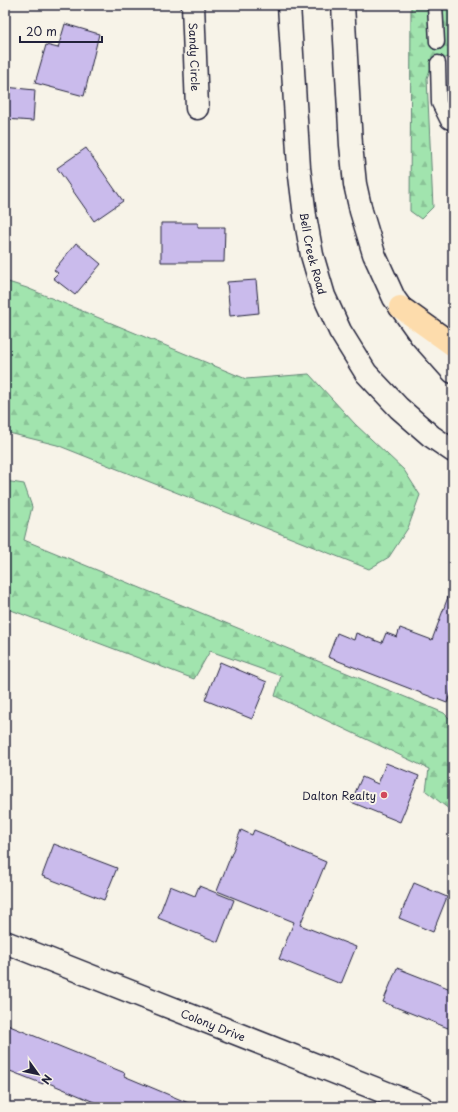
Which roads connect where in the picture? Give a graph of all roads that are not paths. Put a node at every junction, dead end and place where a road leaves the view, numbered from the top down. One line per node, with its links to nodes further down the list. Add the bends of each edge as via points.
1 (193, 5): 7 (main road, Sandy Circle)
2 (289, 5): 12 (main road, Bell Creek Road, via 300,175 312,255 324,296 340,331 366,373 399,408)
3 (343, 5): 9 (main road, via 355,184 374,254)
4 (435, 5): 5 (lane)
5 (437, 42)
6 (438, 63): 8 (lane, via 439,103 448,121)
7 (197, 108)
8 (453, 123)
9 (400, 307): 10 (highway); 11 (main road, via 421,336)
10 (453, 345)
11 (453, 372)
12 (453, 452)
13 (5, 942): 14 (main road, Colony Drive)
14 (422, 1107)

